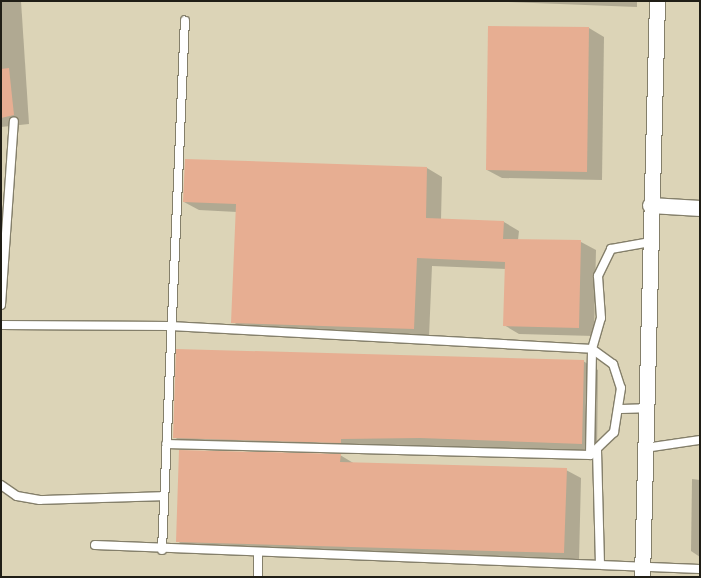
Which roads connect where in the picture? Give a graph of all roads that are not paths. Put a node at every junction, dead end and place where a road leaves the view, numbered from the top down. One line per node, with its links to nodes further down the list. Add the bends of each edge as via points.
1 (657, 1): 4 (street)
2 (185, 20): 9 (lane)
3 (14, 121): 7 (lane)
4 (650, 205): 5 (street); 6 (street)
5 (700, 208)
6 (650, 242): 10 (lane, via 611,249 602,261 598,276 599,336); 11 (street)
7 (1, 305)
8 (1, 325): 9 (lane)
9 (170, 326): 10 (lane); 14 (lane)
10 (592, 349): 12 (lane, via 614,364); 16 (lane)
11 (646, 408): 12 (lane); 15 (street)
12 (621, 409): 16 (lane, via 614,432)
13 (700, 440): 15 (lane)
14 (166, 444): 16 (lane); 18 (lane)
15 (645, 448): 24 (street)
16 (594, 453): 22 (lane)
17 (1, 486): 18 (lane, via 17,496 40,500)
18 (164, 496): 20 (lane)
19 (95, 545): 20 (lane)
20 (162, 550): 21 (lane)
21 (258, 553): 22 (lane); 25 (lane)
22 (600, 562): 24 (lane)
23 (700, 568): 24 (lane)
24 (643, 570)
25 (258, 577)

